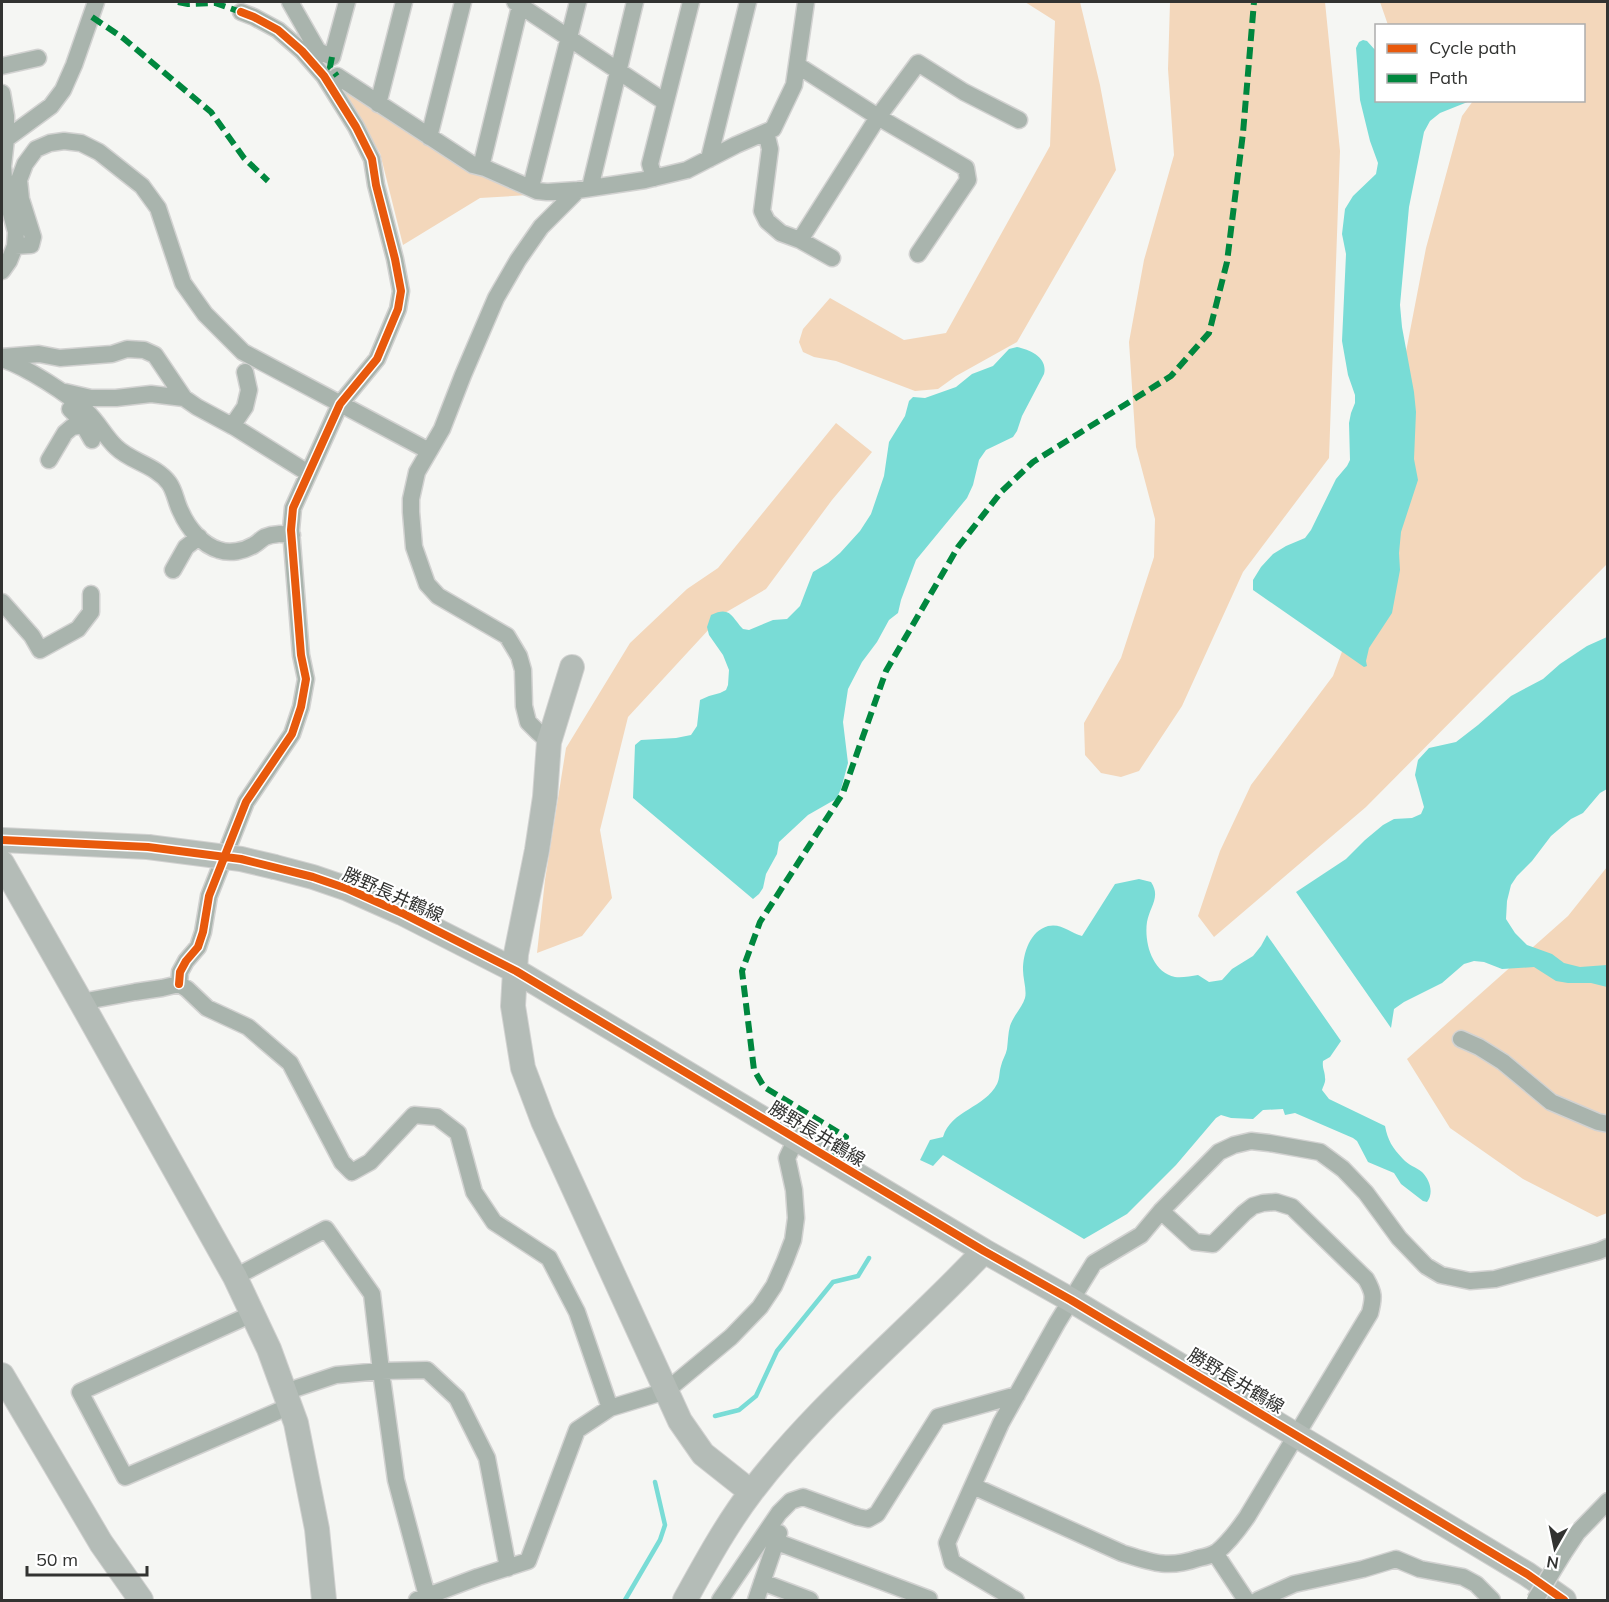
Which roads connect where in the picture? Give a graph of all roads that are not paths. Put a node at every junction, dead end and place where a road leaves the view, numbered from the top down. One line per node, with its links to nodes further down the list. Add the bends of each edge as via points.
1 (96, 2): 27 (street, via 63,90 51,106)
2 (290, 2): 3 (street, via 318,51 332,57)
3 (347, 2)
4 (404, 2): 21 (street)
5 (463, 2): 26 (street)
6 (578, 2): 13 (street)
7 (634, 2): 17 (street)
8 (691, 2): 20 (street)
9 (748, 2): 28 (street)
10 (806, 2): 15 (street)
11 (519, 3): 13 (street); 29 (street)
12 (241, 12): 42 (street, via 278,30 302,51 324,76 372,159 395,259 400,291 398,309 377,359)
13 (569, 38): 17 (street); 31 (street)
14 (38, 58): 16 (street)
15 (796, 65): 23 (street); 25 (street, via 794,85 773,129)
16 (2, 66)
17 (617, 70): 20 (street); 32 (street)
18 (338, 76): 21 (street)
19 (2, 93): 22 (street)
20 (665, 102): 30 (street, via 650,164)
21 (378, 104): 26 (street)
22 (4, 117): 27 (street)
23 (878, 117): 24 (street, via 918,63); 33 (street); 35 (street, via 966,168 968,180)
24 (1019, 120)
25 (766, 132): 28 (street); 33 (street, via 770,149 762,211 781,233)
26 (429, 137): 29 (street)
27 (6, 139): 34 (street, via 5,191 16,232)
28 (709, 159): 30 (street, via 687,170)
29 (481, 167): 31 (street)
30 (654, 178): 32 (street)
31 (531, 187): 32 (street, via 547,192)
32 (584, 189): 46 (street, via 541,227 496,298 442,429)
33 (800, 240): 36 (street)
34 (15, 246): 37 (street); 42 (street, via 31,245 33,237 21,199 19,180 25,164 36,149 50,143 81,143 99,152 142,186 158,208 183,283 205,314 243,352)
35 (918, 254)
36 (832, 258)
37 (2, 271)
38 (2, 358): 40 (street); 41 (street, via 39,354 60,358 144,350 155,355)
39 (245, 372): 44 (street, via 249,390 245,407)
40 (58, 391): 41 (street, via 91,398 151,394); 43 (street); 50 (street, via 87,412 116,448 170,484 181,513)
41 (184, 398): 44 (street)
42 (340, 404): 46 (street); 48 (street)
43 (84, 425): 45 (street); 47 (street, via 65,433)
44 (232, 426): 48 (street)
45 (92, 440)
46 (429, 451): 55 (street, via 417,472 411,499 414,547 427,584 438,596 507,636 523,670 528,722)
47 (49, 460)
48 (308, 473): 49 (street, via 293,508)
49 (292, 535): 50 (street, via 276,534 240,552 221,551); 59 (street, via 306,679 301,707 292,734 246,802 209,896 198,947 180,972)
50 (199, 537): 51 (street, via 186,547)
51 (173, 570)
52 (91, 594): 53 (street, via 91,612 78,629 40,650)
53 (2, 602)
54 (572, 668): 55 (street)
55 (549, 742): 58 (street, via 542,818)
56 (2, 840): 58 (street, 勝野長井鶴線, bridge, via 148,847 275,867 348,889)
57 (2, 863): 60 (street)
58 (516, 971): 63 (street, 勝野長井鶴線); 72 (street, via 513,1006 524,1068 543,1121)
59 (178, 984): 60 (street); 75 (street, via 207,1008 248,1027 290,1063 351,1172 370,1162 414,1115 437,1117 458,1133 474,1192 494,1222 549,1258 577,1312)
60 (81, 1002): 67 (street)
61 (1461, 1039): 62 (street, via 1503,1062 1551,1102)
62 (1608, 1124)
63 (796, 1139): 66 (street, 勝野長井鶴線); 72 (street, via 787,1158 794,1190 793,1240 774,1286 760,1307 731,1336)
64 (1161, 1211): 65 (street, via 1219,1152 1251,1141 1320,1152 1343,1169 1399,1238 1426,1266 1441,1275 1470,1281 1495,1280); 68 (street, via 1141,1235 1094,1263); 76 (street, via 1195,1242 1213,1244 1253,1206 1276,1202 1292,1208 1366,1279 1373,1292 1370,1313)
65 (1608, 1247)
66 (984, 1251): 68 (street, 勝野長井鶴線); 78 (street, via 819,1415)
67 (235, 1277): 69 (street); 70 (street, via 326,1229 372,1294)
68 (1071, 1300): 73 (street); 76 (street, 勝野長井鶴線)
69 (252, 1314): 74 (street); 74 (street, via 80,1392 125,1477)
70 (381, 1371): 74 (street, via 336,1376); 83 (street, via 427,1370 457,1398 487,1458); 85 (street, via 396,1480)
71 (2, 1375): 86 (street, via 101,1543)
72 (666, 1391): 75 (street); 78 (street, via 680,1421 703,1454)
73 (1017, 1395): 77 (street); 79 (street, via 938,1417 877,1514 868,1519 803,1497)
74 (287, 1399): 87 (street, via 296,1423 317,1529)
75 (610, 1408): 83 (street, via 577,1430 528,1561)
76 (1297, 1436): 82 (street, via 1248,1517); 98 (street, 勝野長井鶴線)
77 (973, 1486): 82 (street, via 1141,1559 1183,1564); 93 (street, via 947,1543 952,1562)
78 (751, 1492): 88 (street)
79 (791, 1501): 81 (street); 89 (street)
80 (1608, 1502): 97 (street, bridge, via 1577,1533)
81 (777, 1542): 84 (street); 92 (street)
82 (1215, 1553): 94 (street)
83 (508, 1568): 85 (street)
84 (762, 1582): 90 (street); 91 (street)
85 (422, 1598)
86 (141, 1600)
87 (324, 1600)
88 (685, 1600)
89 (720, 1600)
90 (756, 1600)
91 (810, 1600)
92 (931, 1600)
93 (1016, 1600)
94 (1246, 1600)
95 (1258, 1600): 96 (street, via 1294,1584 1396,1559 1420,1569 1462,1577)
96 (1492, 1600)
97 (1535, 1600)
98 (1564, 1600)

